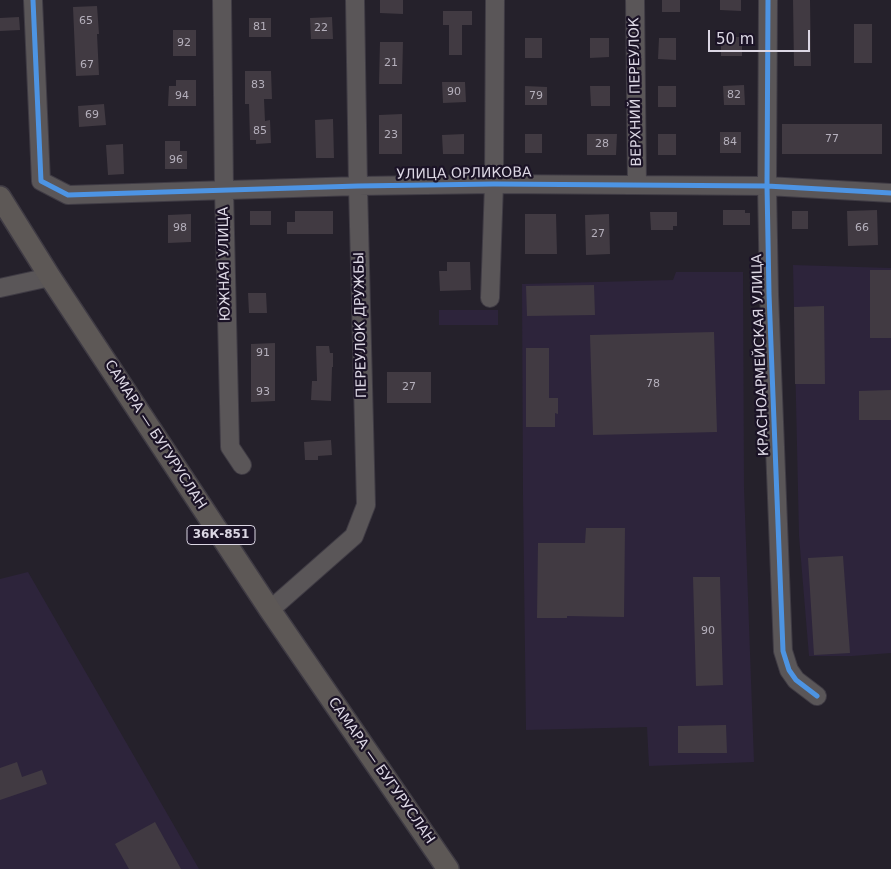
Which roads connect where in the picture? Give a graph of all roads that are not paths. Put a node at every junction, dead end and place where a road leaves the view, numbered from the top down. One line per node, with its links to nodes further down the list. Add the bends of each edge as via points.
1 (32, 0): 11 (street, УЛИЦА ОРЛИКОВА, via 41,182 68,195)
2 (222, 0): 11 (street, ЮЖНАЯ УЛИЦА)
3 (354, 0): 9 (street, ПЕРЕУЛОК ДРУЖБЫ)
4 (494, 0): 7 (street)
5 (635, 0): 8 (street, ВЕРХНИЙ ПЕРЕУЛОК)
6 (768, 0): 10 (street, КРАСНОАРМЕЙСКАЯ УЛИЦА)
7 (494, 184): 8 (street, УЛИЦА ОРЛИКОВА); 9 (street, УЛИЦА ОРЛИКОВА); 16 (street)
8 (637, 184): 10 (street, УЛИЦА ОРЛИКОВА)
9 (358, 186): 11 (street, УЛИЦА ОРЛИКОВА); 18 (street, ПЕРЕУЛОК ДРУЖБЫ, via 366,505 354,536)
10 (767, 186): 12 (street, УЛИЦА ОРЛИКОВА); 19 (street, КРАСНОАРМЕЙСКАЯ УЛИЦА, via 784,651 789,670 796,680)
11 (224, 190): 17 (street, ЮЖНАЯ УЛИЦА, via 230,447)
12 (891, 193)
13 (0, 197): 14 (main road, САМАРА — БУГУРУСЛАН / 36К-851)
14 (50, 277): 15 (street); 18 (main road, САМАРА — БУГУРУСЛАН / 36К-851)
15 (0, 288)
16 (490, 298)
17 (242, 465)
18 (270, 610): 20 (main road, САМАРА — БУГУРУСЛАН / 36К-851)
19 (817, 696)
20 (448, 869)

